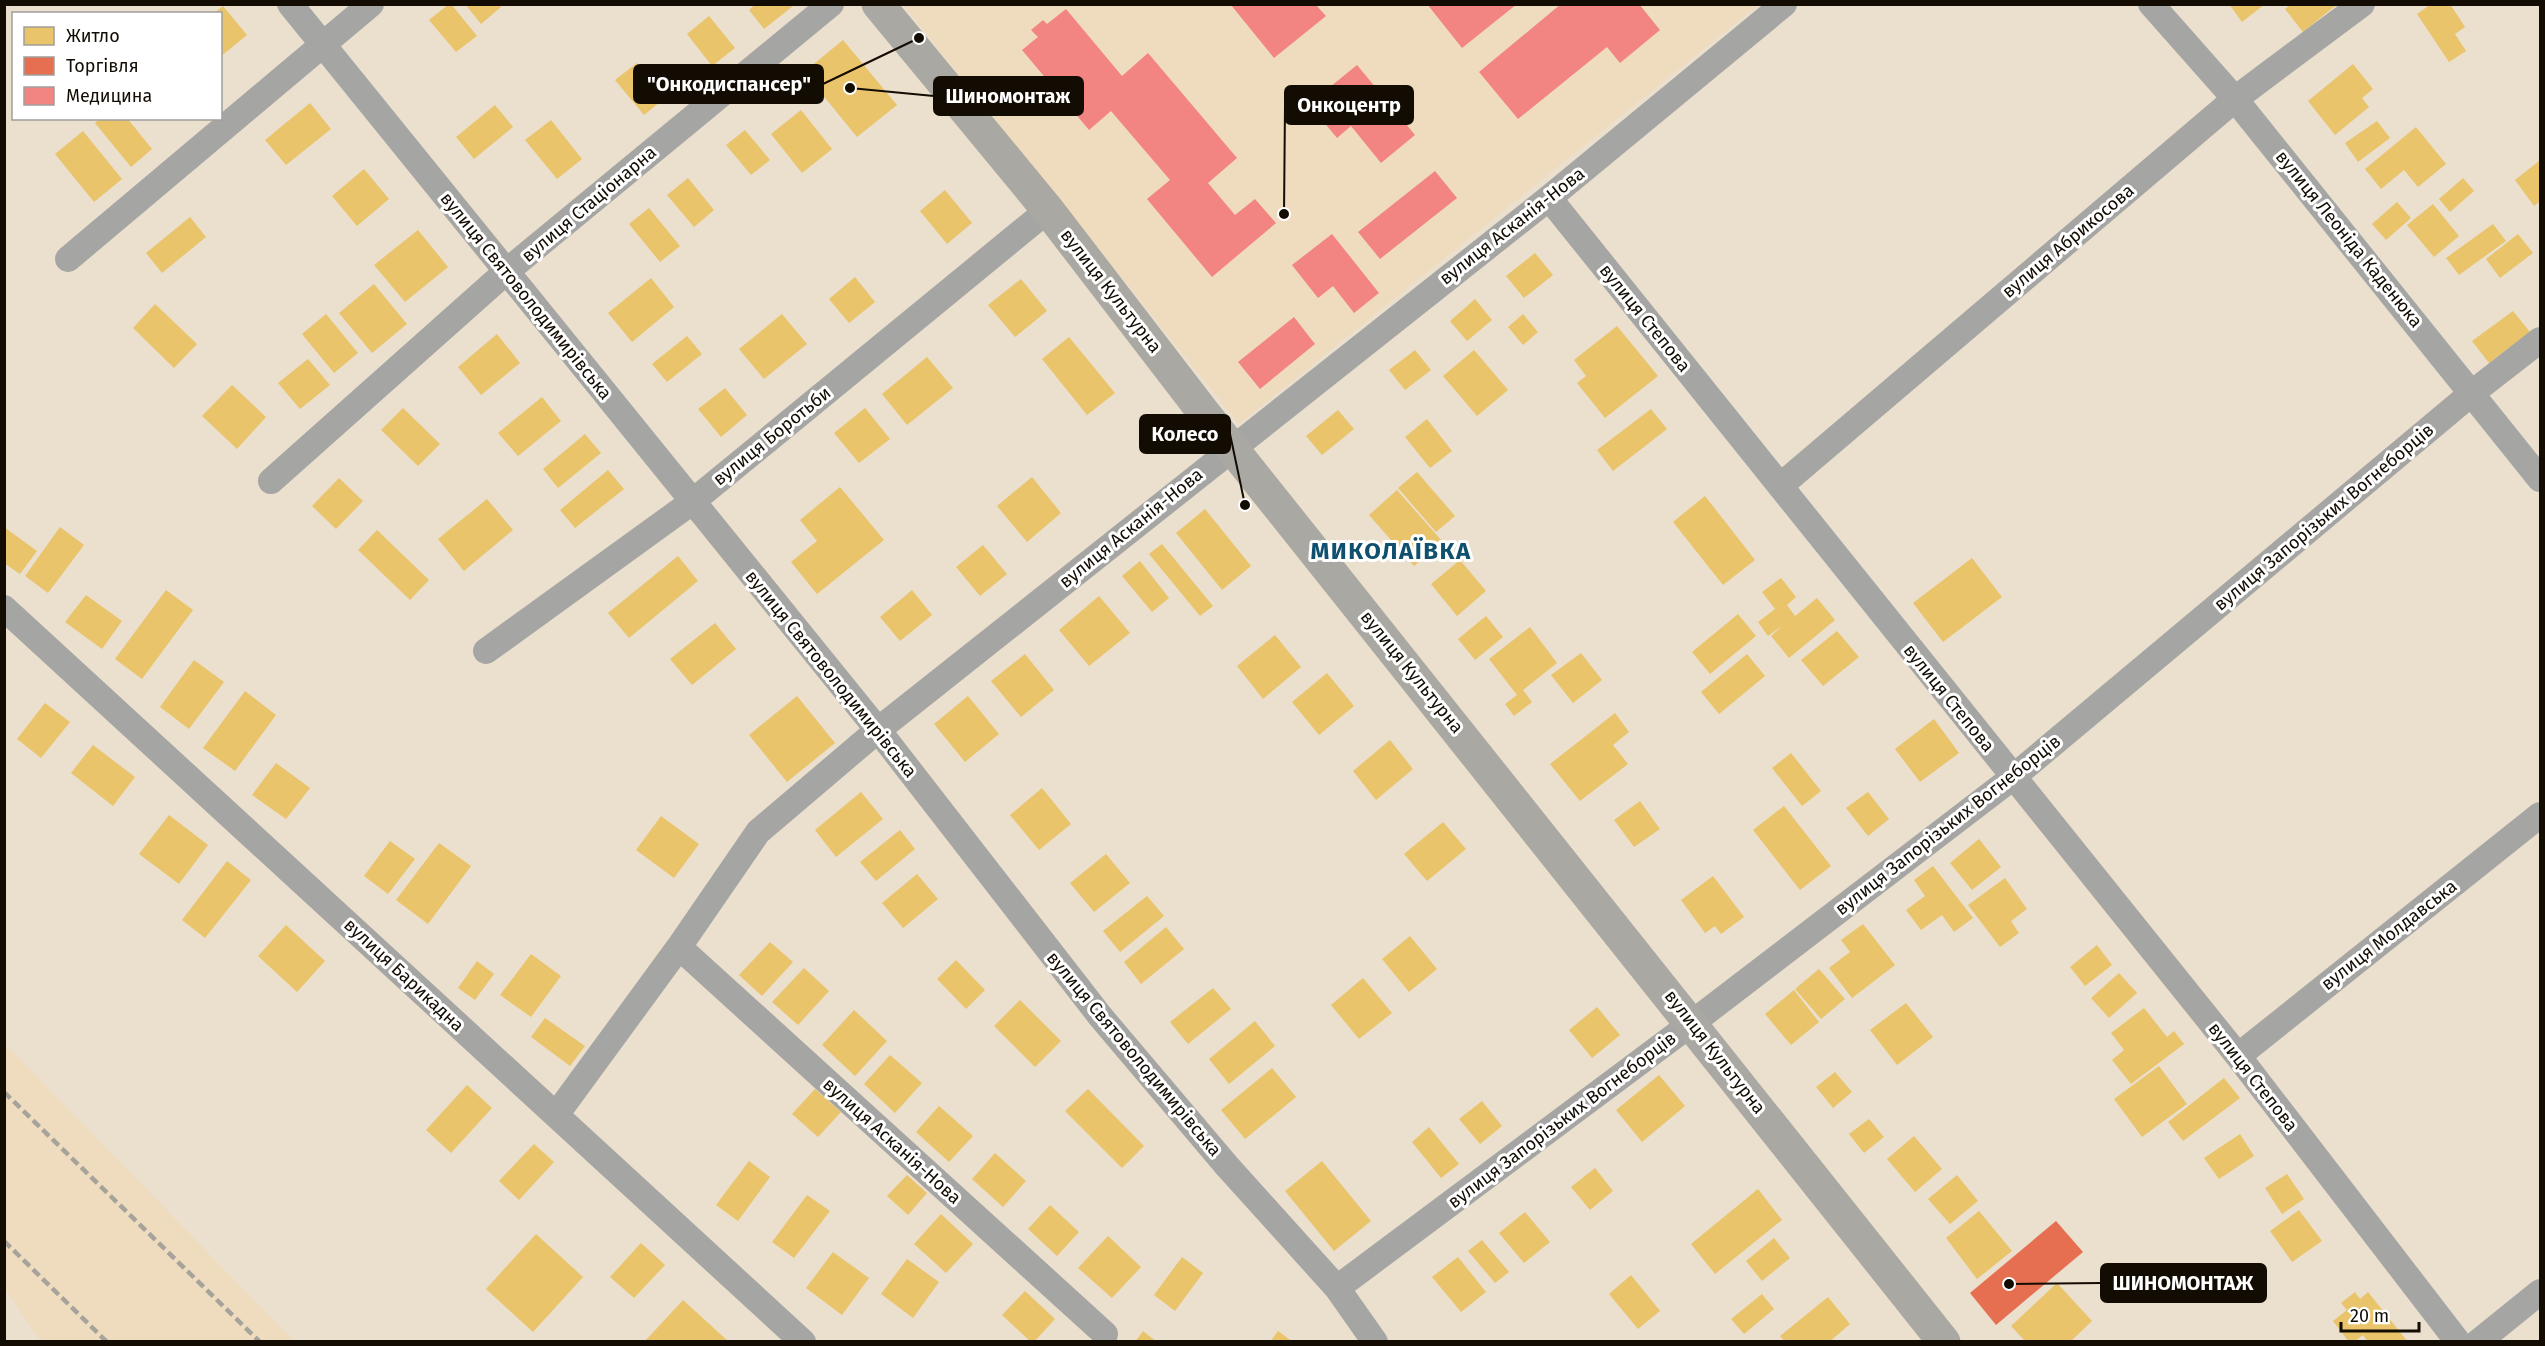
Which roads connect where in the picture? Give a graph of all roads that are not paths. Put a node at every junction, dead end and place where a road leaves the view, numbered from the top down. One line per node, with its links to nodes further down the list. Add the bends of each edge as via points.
1 (290, 4): 8 (street, вулиця Святоволодимирівська)
2 (371, 4): 8 (street)
3 (831, 4): 13 (street, вулиця Стаціонарна)
4 (878, 4): 11 (main road, вулиця Культурна)
5 (1784, 4): 10 (street, вулиця Асканія-Нова)
6 (2151, 4): 9 (street, вулиця Леоніда Каденюка)
7 (2362, 4): 9 (street, вулиця Абрикосова)
8 (322, 45): 12 (street); 13 (street, вулиця Святоволодимирівська)
9 (2235, 99): 15 (street, вулиця Леоніда Каденюка); 19 (street, вулиця Абрикосова)
10 (1549, 198): 16 (street, вулиця Асканія-Нова); 19 (street, вулиця Степова)
11 (1048, 210): 16 (main road, вулиця Культурна); 20 (street, вулиця Боротьби)
12 (68, 259)
13 (507, 271): 18 (street, вулиця Стаціонарна); 20 (street, вулиця Святоволодимирівська)
14 (2541, 340): 15 (street, вулиця Запорізьких Вогнеборців)
15 (2472, 393): 17 (street, вулиця Леоніда Каденюка); 24 (street, вулиця Запорізьких Вогнеборців)
16 (1232, 447): 23 (street, вулиця Асканія-Нова); 27 (main road, вулиця Культурна)
17 (2541, 478)
18 (271, 481)
19 (1780, 486): 24 (street, вулиця Степова)
20 (692, 502): 22 (street, вулиця Боротьби); 23 (street, вулиця Святоволодимирівська)
21 (4, 608): 29 (street, вулиця Барикадна)
22 (486, 651)
23 (878, 730): 26 (street, вулиця Асканія-Нова, via 758,832); 30 (street, вулиця Святоволодимирівська, via 1100,1016)
24 (2012, 778): 27 (street, вулиця Запорізьких Вогнеборців); 28 (street, вулиця Степова)
25 (2541, 815): 28 (street, вулиця Молдавська)
26 (680, 947): 29 (street, вулиця Асканія-Нова); 32 (street, вулиця Асканія-Нова)
27 (1692, 1023): 30 (street, вулиця Запорізьких Вогнеборців); 35 (main road, вулиця Культурна)
28 (2238, 1056): 36 (street, вулиця Степова)
29 (556, 1115): 33 (street, вулиця Барикадна)
30 (1337, 1288): 34 (street, вулиця Святоволодимирівська)
31 (2541, 1292): 37 (street)
32 (1105, 1334)
33 (804, 1341)
34 (1375, 1341)
35 (1944, 1341)
36 (2458, 1341)
37 (2478, 1341)

